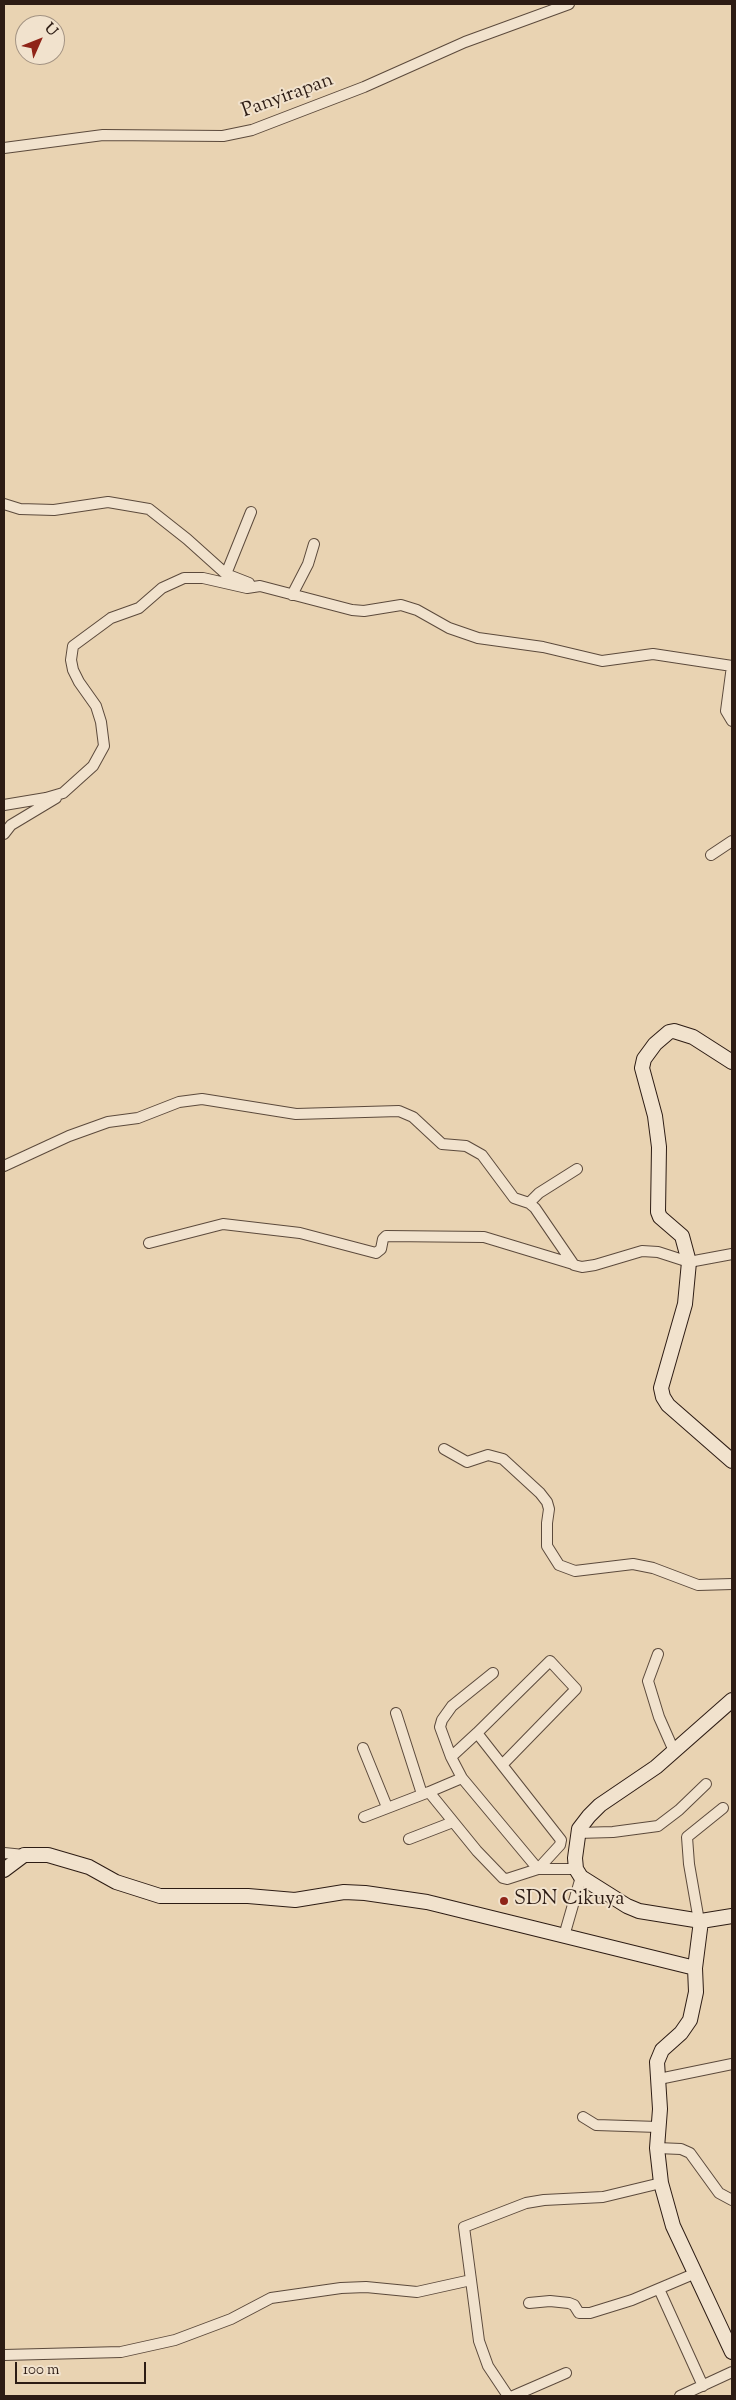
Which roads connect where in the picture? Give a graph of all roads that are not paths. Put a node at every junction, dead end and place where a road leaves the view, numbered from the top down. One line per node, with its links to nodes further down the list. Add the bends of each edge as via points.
1 (569, 4): 2 (street, Panyirapan, via 474,38 364,87 252,130 223,136 104,135)
2 (4, 148)
3 (4, 504): 6 (street, via 20,509 54,510 108,502 148,509)
4 (252, 512): 6 (street)
5 (314, 544): 8 (street)
6 (226, 574): 7 (street)
7 (260, 586): 8 (street); 11 (street, via 247,588 203,578 177,580 139,608 111,618 74,646 73,670 100,713 104,746 93,766)
8 (292, 595): 9 (street, via 352,610 401,605 478,638 543,647 602,661 652,654)
9 (732, 666): 10 (street, via 726,711)
10 (732, 721)
11 (63, 793): 12 (street); 13 (street, via 11,825)
12 (4, 805)
13 (4, 834)
14 (732, 841): 15 (street)
15 (711, 855)
16 (732, 1062): 22 (street, via 692,1037 674,1031 655,1044 644,1058 642,1068 657,1132 658,1212 682,1236)
17 (4, 1166): 19 (street, via 108,1122 138,1118 179,1102 202,1099 296,1114 399,1112 413,1117 442,1144 466,1146 479,1153 514,1198)
18 (577, 1169): 19 (street)
19 (529, 1203): 23 (street)
20 (149, 1243): 23 (street, via 223,1224 296,1232 376,1253 386,1236 484,1237)
21 (732, 1254): 22 (street)
22 (689, 1262): 23 (street, via 658,1252 642,1251 595,1265 582,1267); 25 (street, via 685,1304 661,1388 668,1406)
23 (574, 1264)
24 (444, 1449): 26 (street, via 467,1462 488,1455 503,1459 540,1493 549,1509 547,1546 559,1565 576,1571 633,1564 698,1585)
25 (732, 1461)
26 (732, 1584)
27 (658, 1654): 33 (street, via 648,1681)
28 (493, 1673): 34 (street, via 452,1706 442,1720 440,1727)
29 (732, 1700): 33 (street)
30 (396, 1713): 38 (street)
31 (477, 1733): 34 (street); 35 (street); 35 (street, via 550,1661 576,1689)
32 (363, 1748): 39 (street)
33 (674, 1751): 43 (street, via 600,1805)
34 (451, 1757): 36 (street)
35 (502, 1764): 47 (street, via 561,1840)
36 (462, 1778): 38 (street); 47 (street)
37 (706, 1784): 43 (street, via 658,1826)
38 (425, 1793): 39 (street); 42 (street)
39 (387, 1807): 41 (street)
40 (723, 1808): 51 (street, via 687,1837)
41 (364, 1817)
42 (453, 1822): 44 (street); 47 (street, via 503,1878)
43 (577, 1833): 49 (street)
44 (409, 1839)
45 (4, 1853): 46 (street)
46 (24, 1855): 48 (street); 52 (street, via 48,1855 89,1867 116,1882 160,1896 248,1896 288,1900 344,1892 365,1893 427,1902)
47 (538, 1869): 49 (street)
48 (4, 1870)
49 (578, 1873): 51 (street, via 639,1911); 52 (street)
50 (732, 1916): 51 (street)
51 (700, 1921): 53 (street)
52 (564, 1936): 53 (street)
53 (696, 1968): 55 (street, via 696,1992 690,2020 681,2034 660,2053 657,2062)
54 (732, 2064): 55 (street)
55 (659, 2079): 57 (street)
56 (583, 2117): 57 (street, via 596,2125)
57 (658, 2127): 58 (street)
58 (657, 2148): 59 (street); 60 (street, via 681,2149 690,2153 719,2193)
59 (661, 2183): 61 (street, via 673,2226); 62 (street, via 603,2196 544,2200 466,2225 463,2230)
60 (732, 2200)
61 (696, 2273): 63 (street); 65 (street)
62 (471, 2280): 66 (street, via 417,2292 349,2288 271,2298 231,2319 175,2340 121,2352); 70 (street, via 482,2353)
63 (659, 2289): 64 (street, via 583,2314 572,2304 554,2301); 69 (street)
64 (529, 2304)
65 (732, 2352)
66 (4, 2355)
67 (732, 2372): 69 (street)
68 (566, 2373): 71 (street)
69 (703, 2386): 72 (street)
70 (508, 2396)
71 (513, 2396)
72 (680, 2396)

